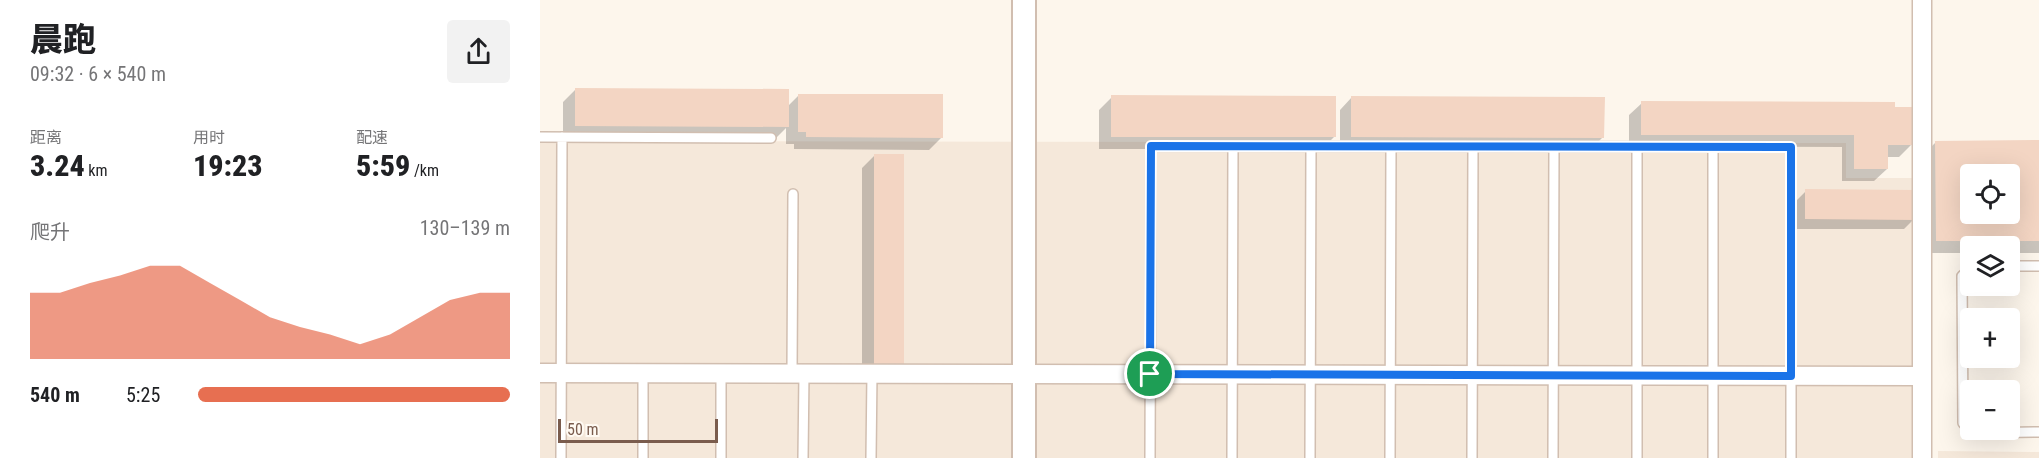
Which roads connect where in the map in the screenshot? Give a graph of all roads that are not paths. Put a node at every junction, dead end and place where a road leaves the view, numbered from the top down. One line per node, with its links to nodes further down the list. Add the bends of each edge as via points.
1 (1024, 0): 23 (street)
2 (1922, 0): 33 (street)
3 (540, 137): 4 (lane)
4 (562, 137): 5 (lane); 18 (lane)
5 (771, 138)
6 (1233, 146): 7 (lane); 24 (lane, via 1151,146); 25 (lane)
7 (1311, 146): 8 (lane); 26 (lane)
8 (1391, 146): 9 (lane); 27 (lane)
9 (1473, 146): 10 (lane); 28 (lane)
10 (1554, 147): 11 (lane); 29 (lane)
11 (1637, 147): 12 (lane); 30 (lane)
12 (1713, 147): 31 (lane); 32 (lane, via 1791,147)
13 (793, 194): 21 (lane)
14 (2020, 266): 15 (lane)
15 (2039, 266)
16 (1962, 296): 34 (lane, via 1963,423 1972,433)
17 (540, 373): 18 (street)
18 (561, 373): 19 (street); 35 (lane)
19 (643, 373): 20 (street); 36 (lane)
20 (721, 373): 21 (street); 37 (lane)
21 (798, 373): 22 (street); 38 (lane)
22 (872, 373): 23 (street); 39 (lane)
23 (1024, 374): 24 (street); 40 (street)
24 (1150, 374): 25 (street); 41 (lane)
25 (1233, 374): 26 (street); 42 (lane)
26 (1311, 374): 27 (street); 43 (lane)
27 (1390, 375): 28 (street); 44 (lane)
28 (1473, 375): 29 (street); 45 (lane)
29 (1553, 375): 30 (street); 46 (lane)
30 (1637, 375): 31 (street); 47 (lane)
31 (1713, 375): 32 (street); 48 (lane)
32 (1791, 376): 33 (street); 49 (lane)
33 (1922, 376): 50 (street)
34 (2039, 432)
35 (561, 458)
36 (643, 458)
37 (721, 458)
38 (803, 458)
39 (871, 458)
40 (1024, 458)
41 (1150, 458)
42 (1232, 458)
43 (1310, 458)
44 (1390, 458)
45 (1472, 458)
46 (1553, 458)
47 (1636, 458)
48 (1713, 458)
49 (1791, 458)
50 (1922, 458)

